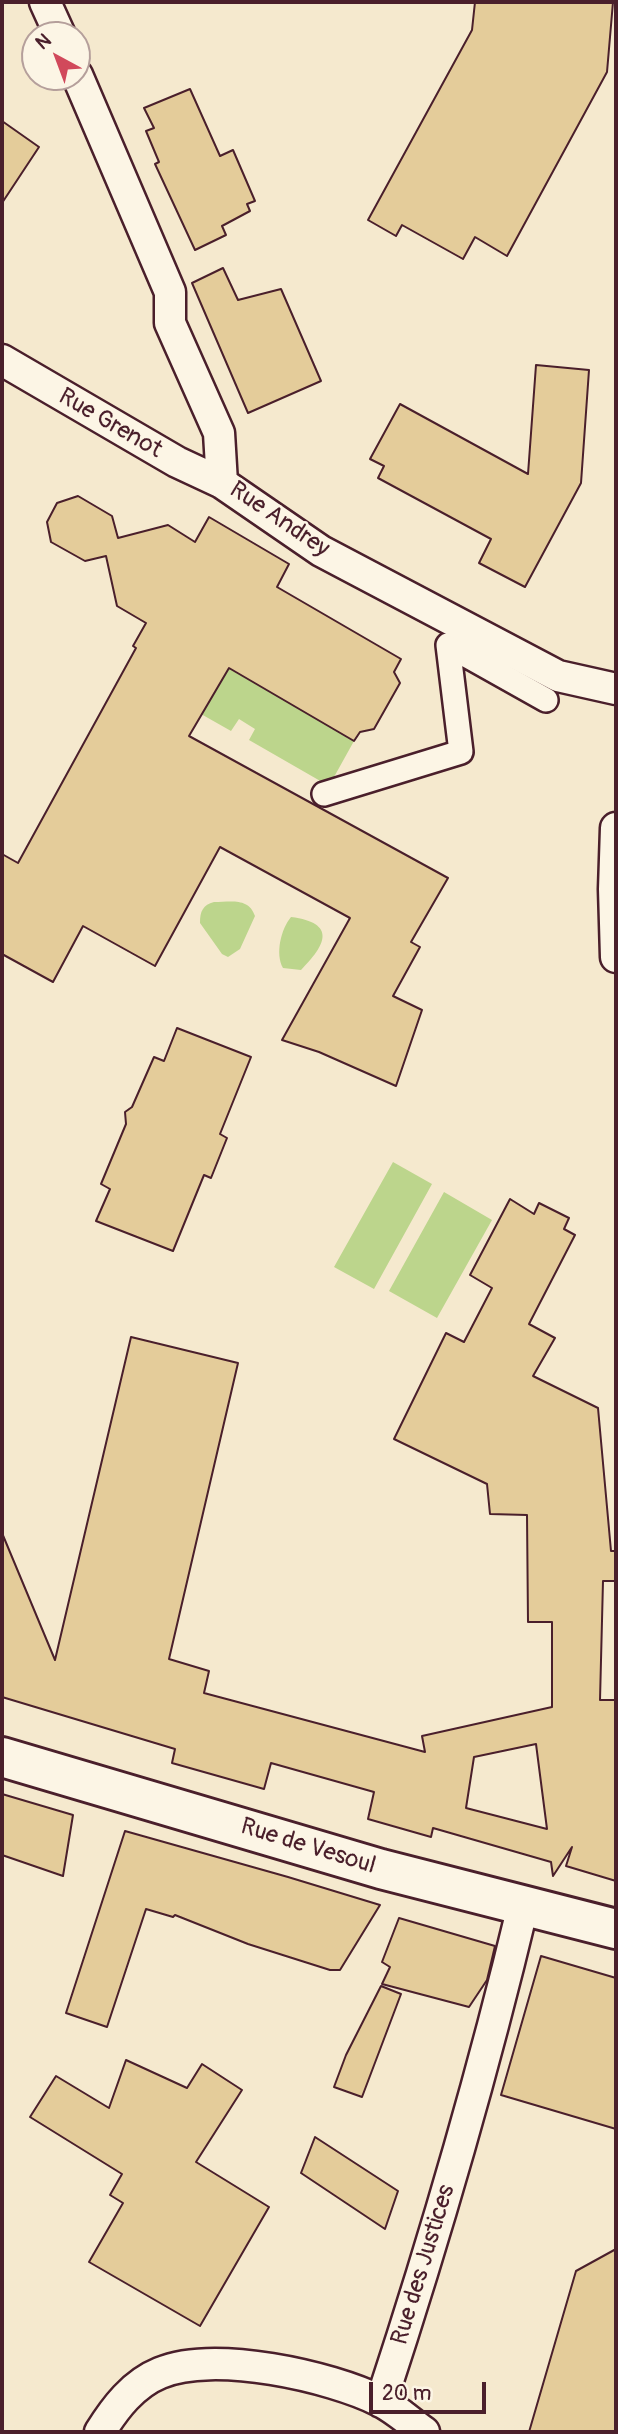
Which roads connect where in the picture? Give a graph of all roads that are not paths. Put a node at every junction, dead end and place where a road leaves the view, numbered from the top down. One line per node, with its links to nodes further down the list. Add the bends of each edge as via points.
1 (45, 2): 2 (street)
2 (54, 21)
3 (84, 91): 5 (street, Rue Andrey, via 170,292 170,323 219,433)
4 (2, 360): 5 (street, Rue Grenot)
5 (222, 483): 6 (street, Rue Andrey, via 321,551 558,676)
6 (616, 689)
7 (546, 700): 8 (street, via 448,645 461,752)
8 (324, 794)
9 (616, 828): 10 (street)
10 (616, 957)
11 (2, 1758): 12 (main road, Rue de Vesoul)
12 (523, 1906): 13 (main road, Rue de Vesoul); 14 (street, Rue des Justices, via 434,2239)
13 (616, 1929)
14 (381, 2402): 15 (street, via 314,2377 238,2365 191,2365 160,2373 126,2396); 16 (street)
15 (100, 2432)
16 (424, 2432)

